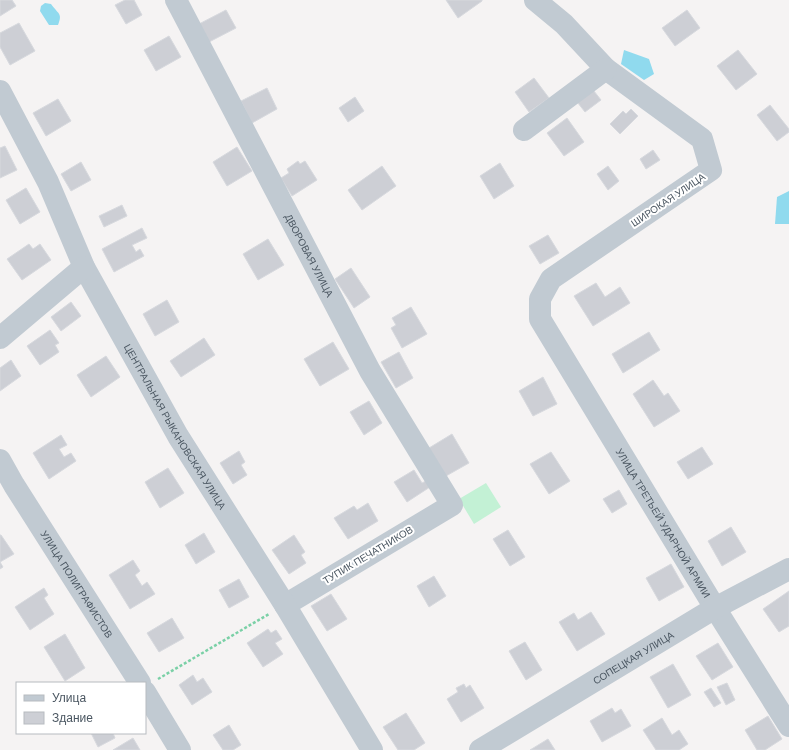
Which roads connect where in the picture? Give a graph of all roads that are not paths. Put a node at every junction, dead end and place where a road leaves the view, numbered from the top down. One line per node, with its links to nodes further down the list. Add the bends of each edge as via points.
1 (176, 0): 11 (street, ДВОРОВАЯ УЛИЦА, via 370,371)
2 (535, 0): 3 (street, ШИРОКАЯ УЛИЦА, via 564,24)
3 (606, 69): 5 (street); 7 (street, ШИРОКАЯ УЛИЦА, via 702,139 711,170 551,279 540,299)
4 (0, 91): 6 (street, ЦЕНТРАЛЬНАЯ РЫКАНОВСКАЯ УЛИЦА, via 48,182)
5 (524, 130)
6 (84, 267): 8 (street); 13 (street, ЦЕНТРАЛЬНАЯ РЫКАНОВСКАЯ УЛИЦА, via 178,436)
7 (540, 319): 14 (street, УЛИЦА ТРЕТЬЕЙ УДАРНОЙ АРМИИ)
8 (0, 338)
9 (0, 460): 10 (street, УЛИЦА ПОЛИГРАФИСТОВ)
10 (7, 490): 15 (street, УЛИЦА ПОЛИГРАФИСТОВ)
11 (452, 505): 13 (street, ТУПИК ПЕЧАТНИКОВ)
12 (789, 569): 14 (street, СОПЕЦКАЯ УЛИЦА)
13 (285, 605): 20 (street, ЦЕНТРАЛЬНАЯ РЫКАНОВСКАЯ УЛИЦА)
14 (715, 608): 17 (street, УЛИЦА ТРЕТЬЕЙ УДАРНОЙ АРМИИ); 18 (street, СОПЕЦКАЯ УЛИЦА)
15 (142, 682)
16 (146, 688): 19 (street, УЛИЦА ПОЛИГРАФИСТОВ)
17 (789, 726)
18 (487, 748)
19 (180, 750)
20 (372, 750)

